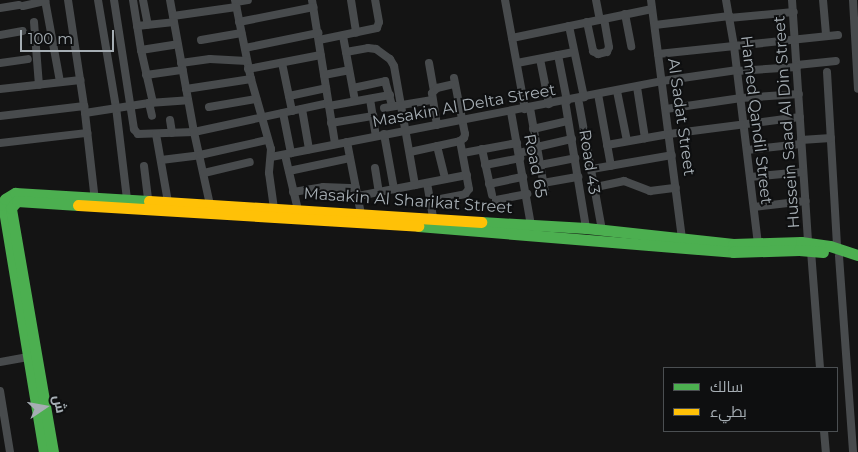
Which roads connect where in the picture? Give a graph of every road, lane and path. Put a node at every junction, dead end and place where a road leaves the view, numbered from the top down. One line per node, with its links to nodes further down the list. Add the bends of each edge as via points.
1 (68, 0): 76 (street)
2 (98, 0): 106 (street)
3 (114, 0): 102 (street)
4 (133, 0): 32 (street)
5 (143, 0): 30 (street)
6 (170, 0): 26 (street)
7 (248, 0): 18 (street)
8 (350, 0): 37 (street)
9 (375, 0): 37 (street, via 377,28)
10 (505, 0): 43 (street)
11 (596, 0): 27 (street)
12 (651, 0): 21 (street, Al Sadat Street)
13 (726, 0): 24 (street, Hamed Qandil Street)
14 (792, 0): 22 (street, Hussein Saad Al Din Street)
15 (824, 0): 41 (street)
16 (45, 1): 20 (street); 25 (street)
17 (855, 2): 34 (street)
18 (236, 3): 26 (street); 28 (street)
19 (313, 3): 28 (street); 42 (street)
20 (0, 8)
21 (652, 9): 23 (street); 31 (street, Al Sadat Street)
22 (794, 12): 24 (street); 45 (street, Hussein Saad Al Din Street)
23 (625, 14): 27 (street); 49 (street)
24 (729, 17): 31 (street); 50 (street, Hamed Qandil Street)
25 (48, 19): 46 (street); 48 (street, via 31,23)
26 (173, 19): 30 (street); 47 (street)
27 (602, 19): 29 (street); 29 (street, via 609,44 606,52 595,53)
28 (239, 22): 36 (street)
29 (587, 22): 33 (street)
30 (148, 25): 32 (street)
31 (655, 25): 56 (street, Al Sadat Street)
32 (137, 26): 52 (street)
33 (568, 26): 43 (street); 55 (street)
34 (856, 27): 53 (street)
35 (23, 31): 38 (street)
36 (241, 33): 44 (street); 51 (street)
37 (356, 33): 40 (street)
38 (0, 34)
39 (838, 35): 41 (street)
40 (343, 36): 42 (street); 54 (street)
41 (826, 36): 45 (street)
42 (318, 37): 51 (street); 57 (street)
43 (512, 38): 65 (street)
44 (201, 40)
45 (796, 40): 50 (street); 67 (street, Hussein Saad Al Din Street)
46 (53, 43): 48 (street); 78 (street)
47 (178, 44): 52 (street); 68 (street)
48 (36, 46): 79 (street)
49 (631, 46)
50 (734, 46): 56 (street); 70 (street, Hamed Qandil Street)
51 (244, 48): 66 (street)
52 (140, 50): 73 (street)
53 (857, 50): 72 (street)
54 (346, 52): 69 (street); 104 (street, via 368,48 384,53 397,74)
55 (574, 52): 58 (street); 92 (street)
56 (658, 54): 77 (street, Al Sadat Street)
57 (321, 55): 63 (street); 74 (street)
58 (558, 55): 60 (street); 99 (street, Road 43)
59 (28, 58): 62 (street)
60 (540, 59): 65 (street); 101 (street)
61 (836, 61): 67 (street, Masakin Al Delta Street)
62 (0, 62)
63 (282, 63): 66 (street); 91 (street)
64 (429, 63): 86 (street)
65 (516, 63): 108 (street)
66 (248, 65): 68 (street, via 210,59); 75 (street)
67 (797, 66): 70 (street, Masakin Al Delta Street); 89 (street, Hussein Saad Al Din Street)
68 (182, 67): 73 (street); 83 (street)
69 (349, 70): 74 (street); 82 (street)
70 (737, 70): 77 (street, Masakin Al Delta Street); 93 (street, Hamed Qandil Street)
71 (827, 72): 134 (street)
72 (858, 74): 84 (street)
73 (146, 75): 100 (street)
74 (324, 75): 81 (street)
75 (250, 79): 83 (street); 96 (street)
76 (80, 80): 78 (street); 110 (street)
77 (662, 81): 80 (street, Masakin Al Delta Street); 109 (street, Al Sadat Street)
78 (60, 82): 79 (street)
79 (39, 85): 85 (street)
80 (637, 86): 87 (street, Masakin Al Delta Street); 133 (street)
81 (326, 88): 91 (street); 103 (street)
82 (353, 88): 90 (street, via 386,81); 98 (street)
83 (186, 89): 95 (street)
84 (858, 89)
85 (0, 90)
86 (434, 90): 97 (street); 120 (street, via 455,81)
87 (617, 90): 88 (street, Masakin Al Delta Street); 138 (street)
88 (598, 94): 92 (street, Masakin Al Delta Street); 144 (street)
89 (798, 94): 93 (street); 117 (street, Hussein Saad Al Din Street)
90 (390, 95): 94 (street); 104 (street, via 388,107)
91 (288, 96): 111 (street)
92 (581, 98): 99 (street, Masakin Al Delta Street); 166 (street)
93 (740, 98): 109 (street); 123 (street, Hamed Qandil Street)
94 (370, 99): 98 (street); 116 (street)
95 (188, 100): 100 (street); 127 (street)
96 (256, 100): 105 (street); 118 (street)
97 (432, 100): 104 (street); 124 (street)
98 (356, 101): 103 (street)
99 (566, 101): 101 (street, Masakin Al Delta Street); 121 (street, Road 43)
100 (151, 103): 102 (street); 115 (street)
101 (549, 104): 108 (street, Masakin Al Delta Street)
102 (131, 105): 106 (street); 130 (street, via 135,132)
103 (328, 105): 107 (street); 122 (street)
104 (402, 105): 126 (street)
105 (209, 107)
106 (116, 108): 110 (street); 188 (street)
107 (302, 109): 111 (street); 147 (street)
108 (527, 109): 112 (street, Masakin Al Delta Street); 125 (street)
109 (666, 109): 132 (street, Al Sadat Street)
110 (85, 110): 114 (street); 128 (street)
111 (292, 111): 113 (street)
112 (511, 112): 120 (street, Masakin Al Delta Street); 140 (street, Road 65)
113 (283, 114): 118 (street); 152 (street)
114 (0, 116)
115 (152, 116)
116 (373, 116): 122 (street); 131 (street)
117 (800, 118): 123 (street); 141 (street, Hussein Saad Al Din Street)
118 (260, 119): 127 (street); 135 (street)
119 (170, 120): 129 (street)
120 (462, 120): 124 (street, Masakin Al Delta Street); 137 (street, via 465,136)
121 (568, 121): 125 (street); 136 (street, Road 43)
122 (331, 123): 143 (street)
123 (744, 124): 132 (street); 149 (street, Hamed Qandil Street)
124 (437, 125): 126 (street, Masakin Al Delta Street)
125 (533, 129): 146 (street)
126 (406, 130): 131 (street, Masakin Al Delta Street); 150 (street)
127 (194, 132): 129 (street); 155 (street)
128 (87, 133): 142 (street); 192 (street)
129 (172, 133): 130 (street)
130 (156, 134): 159 (street)
131 (383, 134): 139 (street, Masakin Al Delta Street); 181 (street)
132 (669, 134): 133 (street); 153 (street, Al Sadat Street)
133 (646, 138): 138 (street)
134 (831, 138): 141 (street); 208 (street)
135 (267, 140): 155 (street); 156 (street)
136 (572, 140): 146 (street); 158 (street, Road 43)
137 (460, 141): 145 (street); 151 (street)
138 (627, 141): 144 (street)
139 (346, 142): 143 (street, Masakin Al Delta Street); 157 (street)
140 (517, 142): 148 (street); 154 (street, Road 65)
141 (801, 142): 149 (street); 169 (street, Hussein Saad Al Din Street)
142 (0, 143)
143 (335, 144): 147 (street, Masakin Al Delta Street)
144 (607, 145): 164 (street)
145 (437, 146): 150 (street); 174 (street)
146 (537, 148): 154 (street); 162 (street)
147 (309, 149): 152 (street, Masakin Al Delta Street)
148 (482, 149): 151 (street); 161 (street)
149 (747, 150): 173 (street, Hamed Qandil Street)
150 (410, 152): 178 (street)
151 (463, 153): 170 (street)
152 (288, 154): 156 (street, Masakin Al Delta Street); 167 (street)
153 (672, 154): 164 (street); 180 (street, Al Sadat Street)
154 (519, 155): 161 (street); 171 (street, Road 65)
155 (200, 156): 159 (street); 168 (street)
156 (271, 157): 196 (street, via 269,173)
157 (350, 158): 167 (street); 183 (street)
158 (575, 158): 162 (street); 172 (street, Road 43)
159 (161, 160): 193 (street)
160 (250, 162): 168 (street)
161 (485, 165): 177 (street)
162 (540, 165): 176 (street)
163 (144, 166): 189 (street)
164 (611, 166): 166 (street)
165 (375, 168): 184 (street)
166 (592, 169): 179 (street)
167 (288, 171): 182 (street)
168 (204, 172): 194 (street)
169 (804, 172): 173 (street); 191 (street, Hussein Saad Al Din Street)
170 (467, 175): 174 (street); 190 (street, via 468,192)
171 (523, 177): 177 (street); 186 (street, Road 65)
172 (578, 177): 176 (street); 203 (street, Road 43)
173 (750, 177): 195 (street, Hamed Qandil Street)
174 (445, 179): 175 (street)
175 (427, 183): 178 (street); 190 (street)
176 (543, 183): 185 (street)
177 (489, 184): 186 (street, via 494,198)
178 (415, 185): 181 (street)
179 (596, 187): 180 (street, via 624,182 650,191); 204 (street)
180 (676, 188): 205 (street, Al Sadat Street)
181 (396, 189): 184 (street)
182 (293, 192): 183 (street, via 323,187); 197 (street)
183 (357, 192): 184 (street); 198 (street)
184 (379, 192)
185 (545, 192)
186 (526, 194): 201 (street, Road 65)
187 (8, 196): 192 (street, Masakin Al Sharikat Street); 199 (street); 218 (street)
188 (127, 199): 189 (street, Masakin Al Sharikat Street); 192 (street, Masakin Al Sharikat Street)
189 (148, 201): 193 (street, Masakin Al Sharikat Street)
190 (430, 201): 200 (street)
191 (806, 201): 195 (street); 207 (street, Hussein Saad Al Din Street)
192 (95, 202): 202 (street, Masakin Al Sharikat Street)
193 (168, 202): 194 (street, Masakin Al Sharikat Street)
194 (210, 204): 196 (street, Masakin Al Sharikat Street)
195 (754, 207): 206 (street, Hamed Qandil Street)
196 (274, 209): 197 (street, Masakin Al Sharikat Street)
197 (298, 210): 198 (street, Masakin Al Sharikat Street)
198 (361, 214): 200 (street, Masakin Al Sharikat Street)
199 (2, 218): 211 (street)
200 (433, 218): 202 (street, Masakin Al Sharikat Street)
201 (532, 225): 202 (street, Masakin Al Sharikat Street); 203 (street, Masakin Al Sharikat Street)
202 (488, 226): 207 (street, Masakin Al Sharikat Street, via 733,252)
203 (586, 228): 204 (street, Masakin Al Sharikat Street)
204 (602, 230): 205 (street, Masakin Al Sharikat Street)
205 (682, 238): 206 (street, Masakin Al Sharikat Street)
206 (758, 244): 207 (street, Masakin Al Sharikat Street)
207 (810, 247): 208 (street); 213 (street, Hussein Saad Al Din Street)
208 (838, 252): 209 (street); 210 (street); 220 (street)
209 (858, 255)
210 (858, 264)
211 (27, 357): 212 (street); 217 (street)
212 (0, 362)
213 (820, 367)
214 (0, 391): 216 (street)
215 (824, 432): 219 (street)
216 (10, 452)
217 (44, 452)
218 (53, 452)
219 (826, 452)
220 (853, 452)

